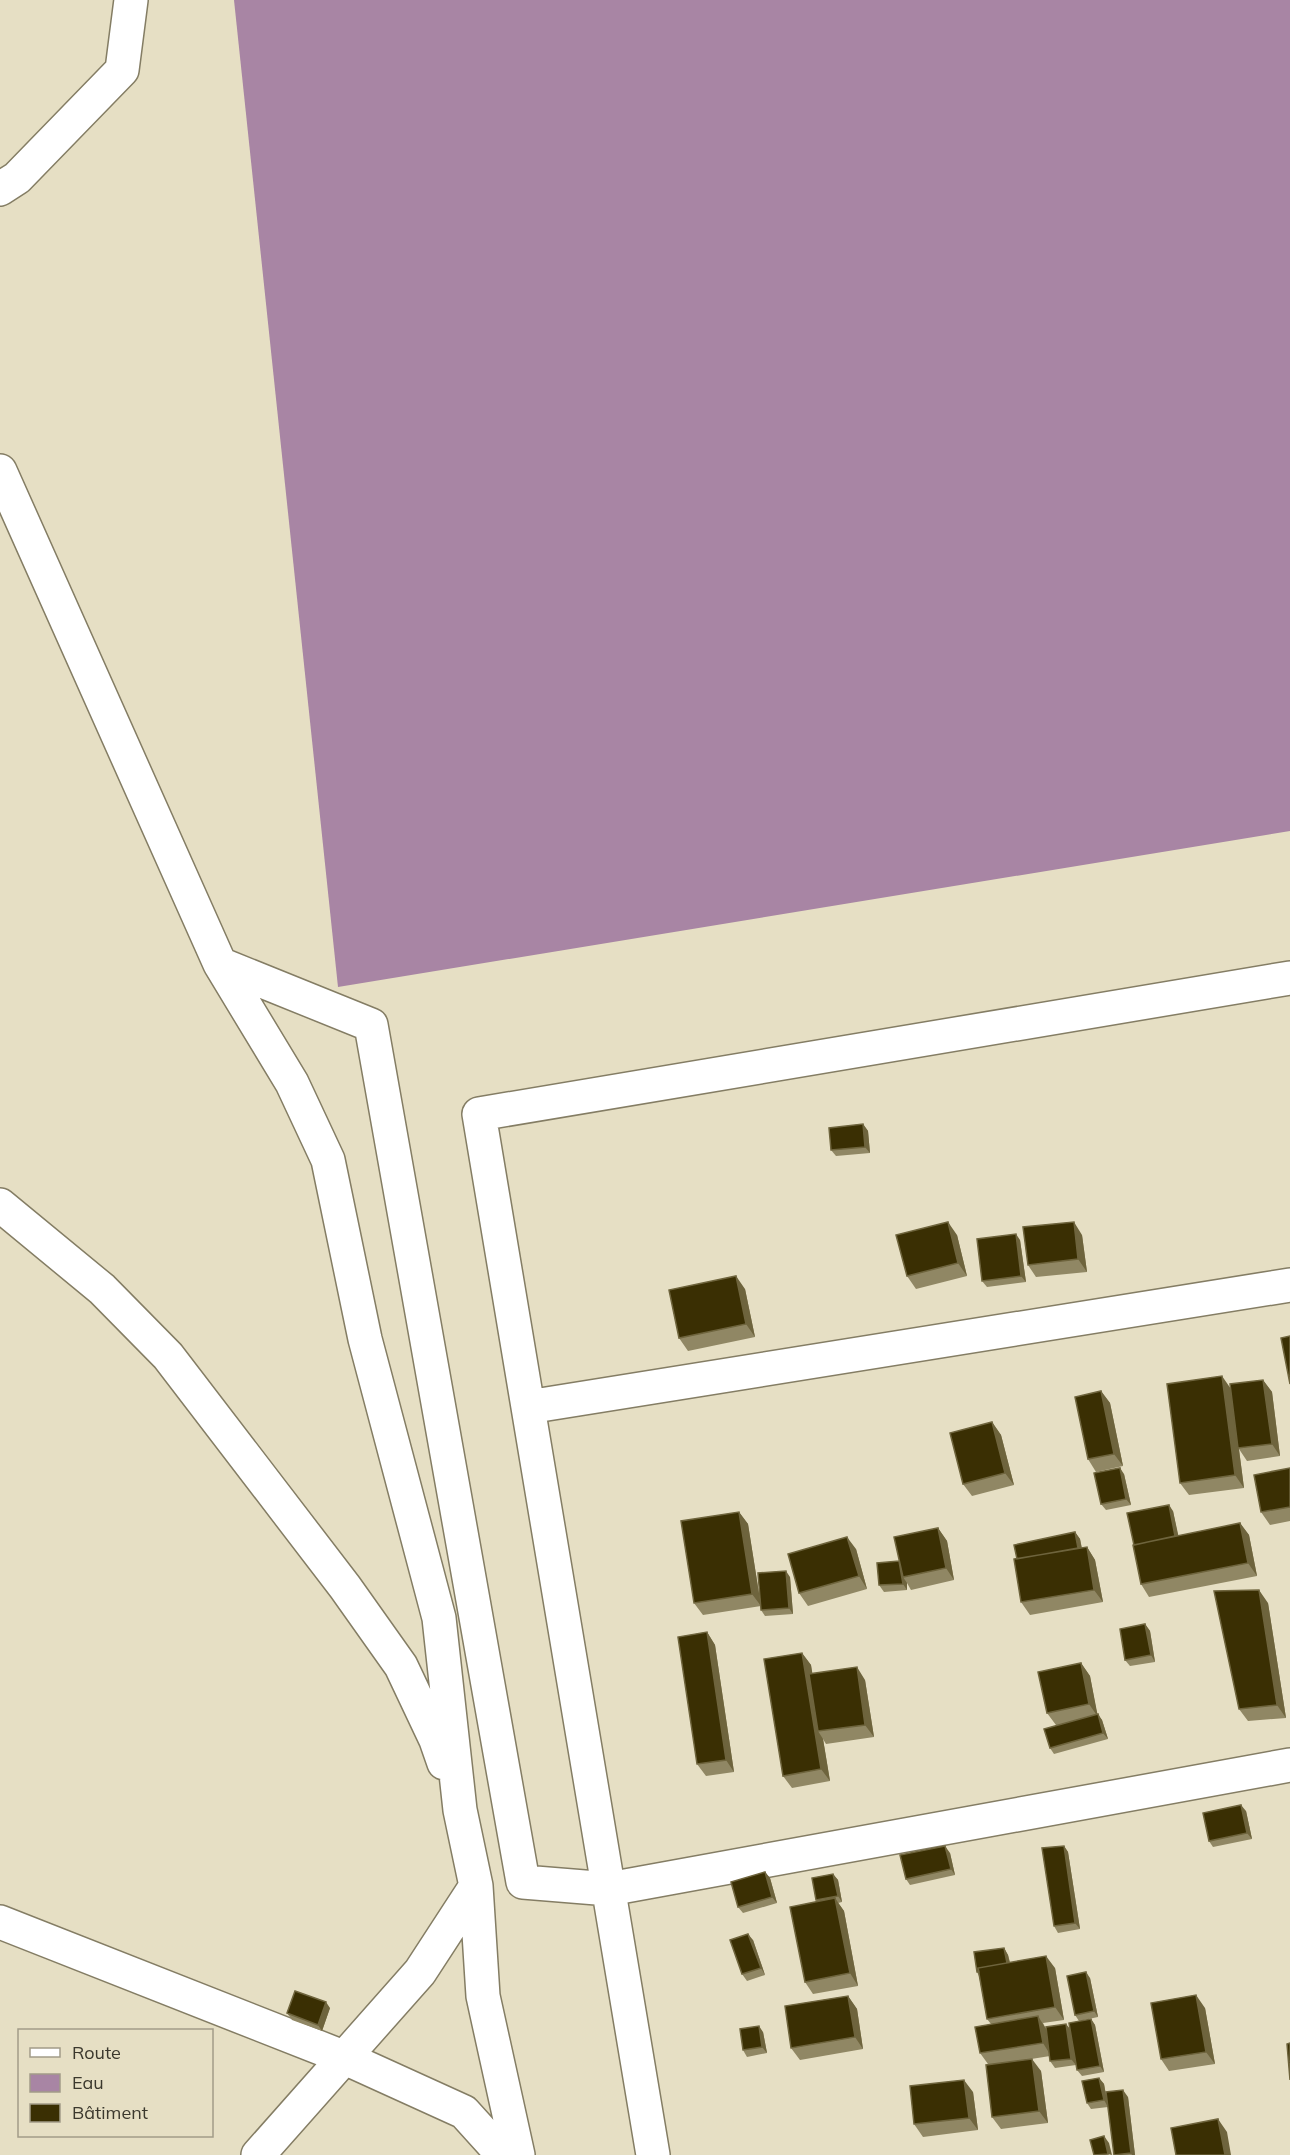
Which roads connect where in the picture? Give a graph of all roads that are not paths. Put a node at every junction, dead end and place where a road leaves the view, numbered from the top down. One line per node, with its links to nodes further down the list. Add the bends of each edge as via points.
1 (131, 0): 2 (street, via 122,70 17,178)
2 (0, 189)
3 (0, 471): 4 (street)
4 (220, 964): 10 (street, via 292,1083 328,1160 365,1339 439,1618); 12 (street, via 371,1025 523,1882)
5 (1290, 978): 8 (street, via 479,1114)
6 (0, 1205): 10 (street, via 102,1289 168,1356 331,1568 401,1666 436,1740)
7 (1290, 1285): 8 (street)
8 (528, 1407): 12 (street)
9 (1290, 1765): 12 (street)
10 (460, 1810): 11 (street)
11 (476, 1886): 14 (street, via 420,1972); 17 (street, via 483,1996)
12 (609, 1889): 18 (street)
13 (0, 1922): 14 (street)
14 (343, 2057): 15 (street); 16 (street, via 464,2112)
15 (258, 2155)
16 (502, 2155)
17 (518, 2155)
18 (653, 2155)

